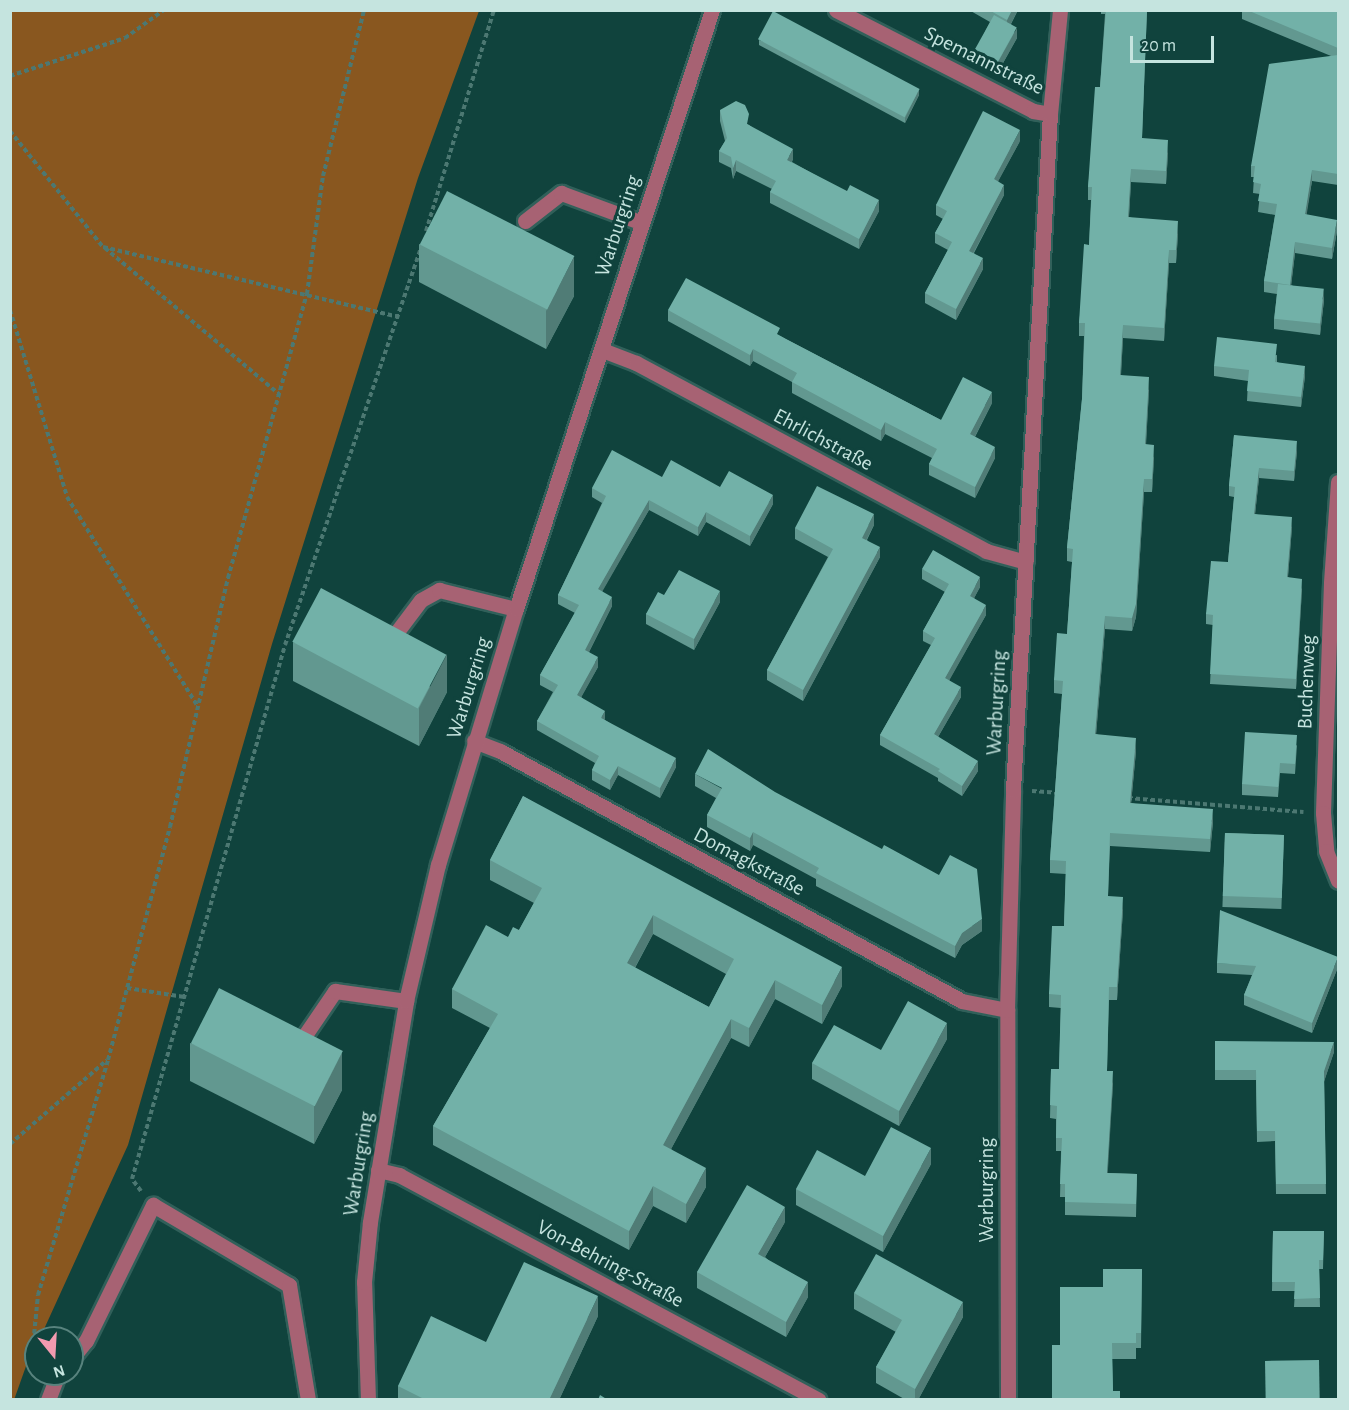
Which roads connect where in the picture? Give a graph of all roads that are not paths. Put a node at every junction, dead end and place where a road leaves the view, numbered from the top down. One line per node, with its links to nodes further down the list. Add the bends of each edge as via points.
1 (712, 10): 6 (street, Warburgring)
2 (836, 10): 4 (street, Spemannstraße, via 1033,111)
3 (1060, 10): 4 (street, Warburgring)
4 (1050, 114): 9 (street, Warburgring)
5 (525, 221): 6 (street, via 561,193)
6 (640, 222): 7 (street, Warburgring)
7 (602, 350): 9 (street, Ehrlichstraße, via 636,363 986,551); 10 (street, Warburgring)
8 (1338, 482): 13 (street, Buchenweg, via 1323,813 1326,851)
9 (1026, 562): 15 (street, Warburgring, via 1013,790)
10 (516, 609): 11 (street, via 439,590 422,600); 12 (street, Warburgring)
11 (393, 637)
12 (474, 741): 14 (street, Warburgring, via 438,865); 15 (street, Domagkstraße, via 500,751 962,1001)
13 (1336, 874)
14 (406, 1001): 16 (street, via 335,991); 17 (street, Warburgring)
15 (1007, 1010): 22 (street, Warburgring)
16 (303, 1038)
17 (378, 1170): 20 (street, Warburgring, via 364,1282); 21 (street, Von-Behring-Straße, via 399,1174)
18 (84, 1343): 19 (street, via 153,1205 289,1285)
19 (308, 1400)
20 (368, 1400)
21 (819, 1400)
22 (1008, 1400)

